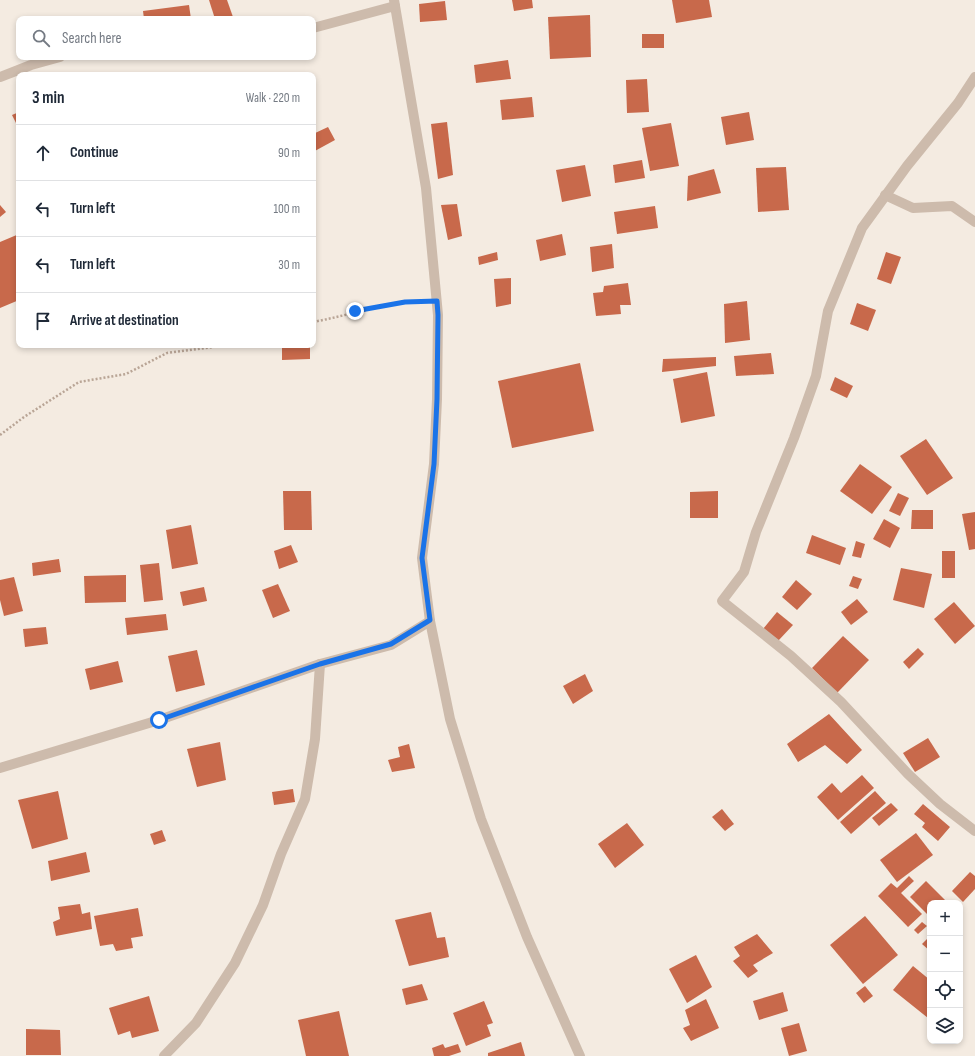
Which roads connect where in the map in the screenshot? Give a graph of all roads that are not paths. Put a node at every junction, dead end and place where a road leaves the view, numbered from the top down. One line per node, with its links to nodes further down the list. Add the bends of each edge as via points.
1 (394, 3): 2 (street); 8 (street, via 426,188 438,315 434,464 422,558)
2 (316, 27)
3 (49, 60): 4 (street)
4 (0, 77)
5 (975, 77): 6 (street, via 958,103)
6 (885, 195): 7 (street, via 913,208 952,206); 11 (street, via 862,228 841,276 828,311 816,376 796,431 756,532 744,572 722,601 791,656 841,702 908,774)
7 (975, 222)
8 (430, 620): 9 (street, via 391,644); 13 (street, via 450,719 480,819 527,937)
9 (320, 664): 10 (street, via 159,720); 12 (street, via 315,739 305,800 281,854 264,905 235,963 196,1023)
10 (0, 768)
11 (975, 832)
12 (164, 1056)
13 (580, 1056)

